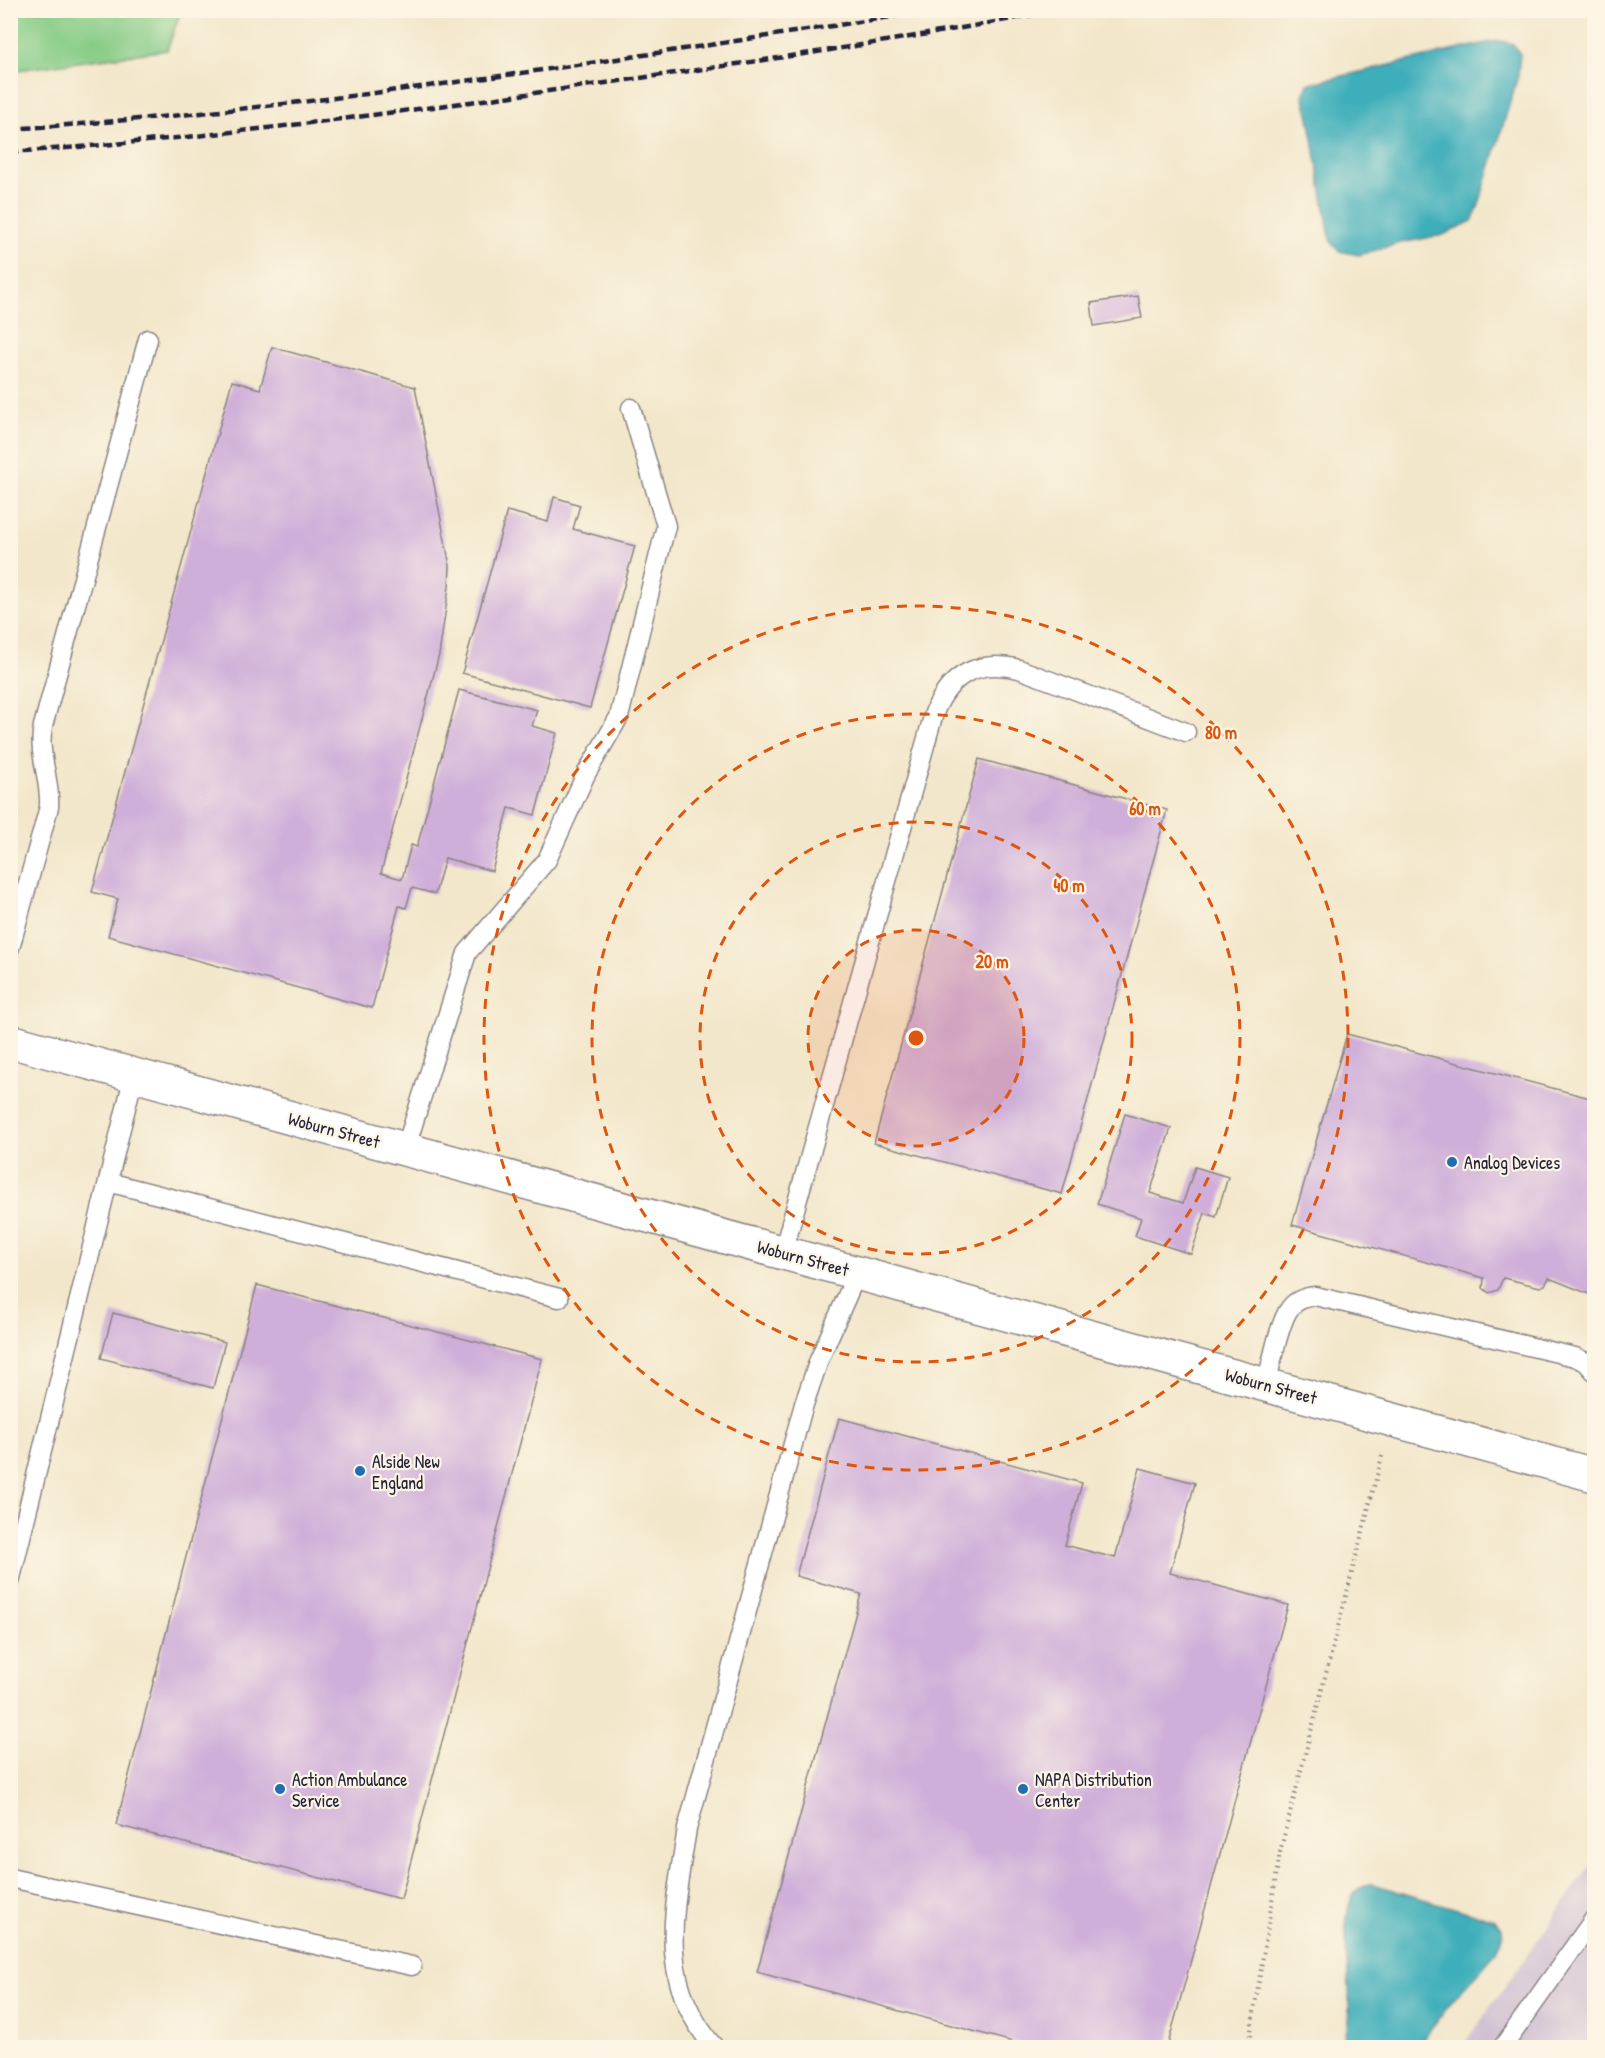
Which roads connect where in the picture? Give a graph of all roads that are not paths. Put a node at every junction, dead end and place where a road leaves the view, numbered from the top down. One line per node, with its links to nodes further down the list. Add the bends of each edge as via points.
1 (148, 339): 4 (lane, via 43,726 41,749 50,791 49,807)
2 (631, 408): 7 (lane, via 666,526 619,717 586,774 547,860 467,953)
3 (1186, 732): 9 (lane, via 1004,666 974,669 949,686 934,713)
4 (10, 948)
5 (10, 1041): 6 (street, Woburn Street)
6 (134, 1075): 7 (street, Woburn Street); 8 (lane)
7 (405, 1150): 9 (street, Woburn Street)
8 (108, 1182): 11 (lane); 15 (lane)
9 (783, 1252): 10 (street, Woburn Street)
10 (858, 1273): 13 (street, Woburn Street); 19 (lane, via 804,1404 687,1829 675,1917 674,1959 682,1997)
11 (559, 1298)
12 (1594, 1371): 13 (lane, via 1575,1357 1315,1296 1296,1303 1287,1313)
13 (1266, 1385): 14 (street, Woburn Street)
14 (1594, 1475)
15 (10, 1582)
16 (10, 1878): 18 (lane)
17 (1594, 1919): 20 (lane)
18 (412, 1966)
19 (715, 2048)
20 (1502, 2048)

